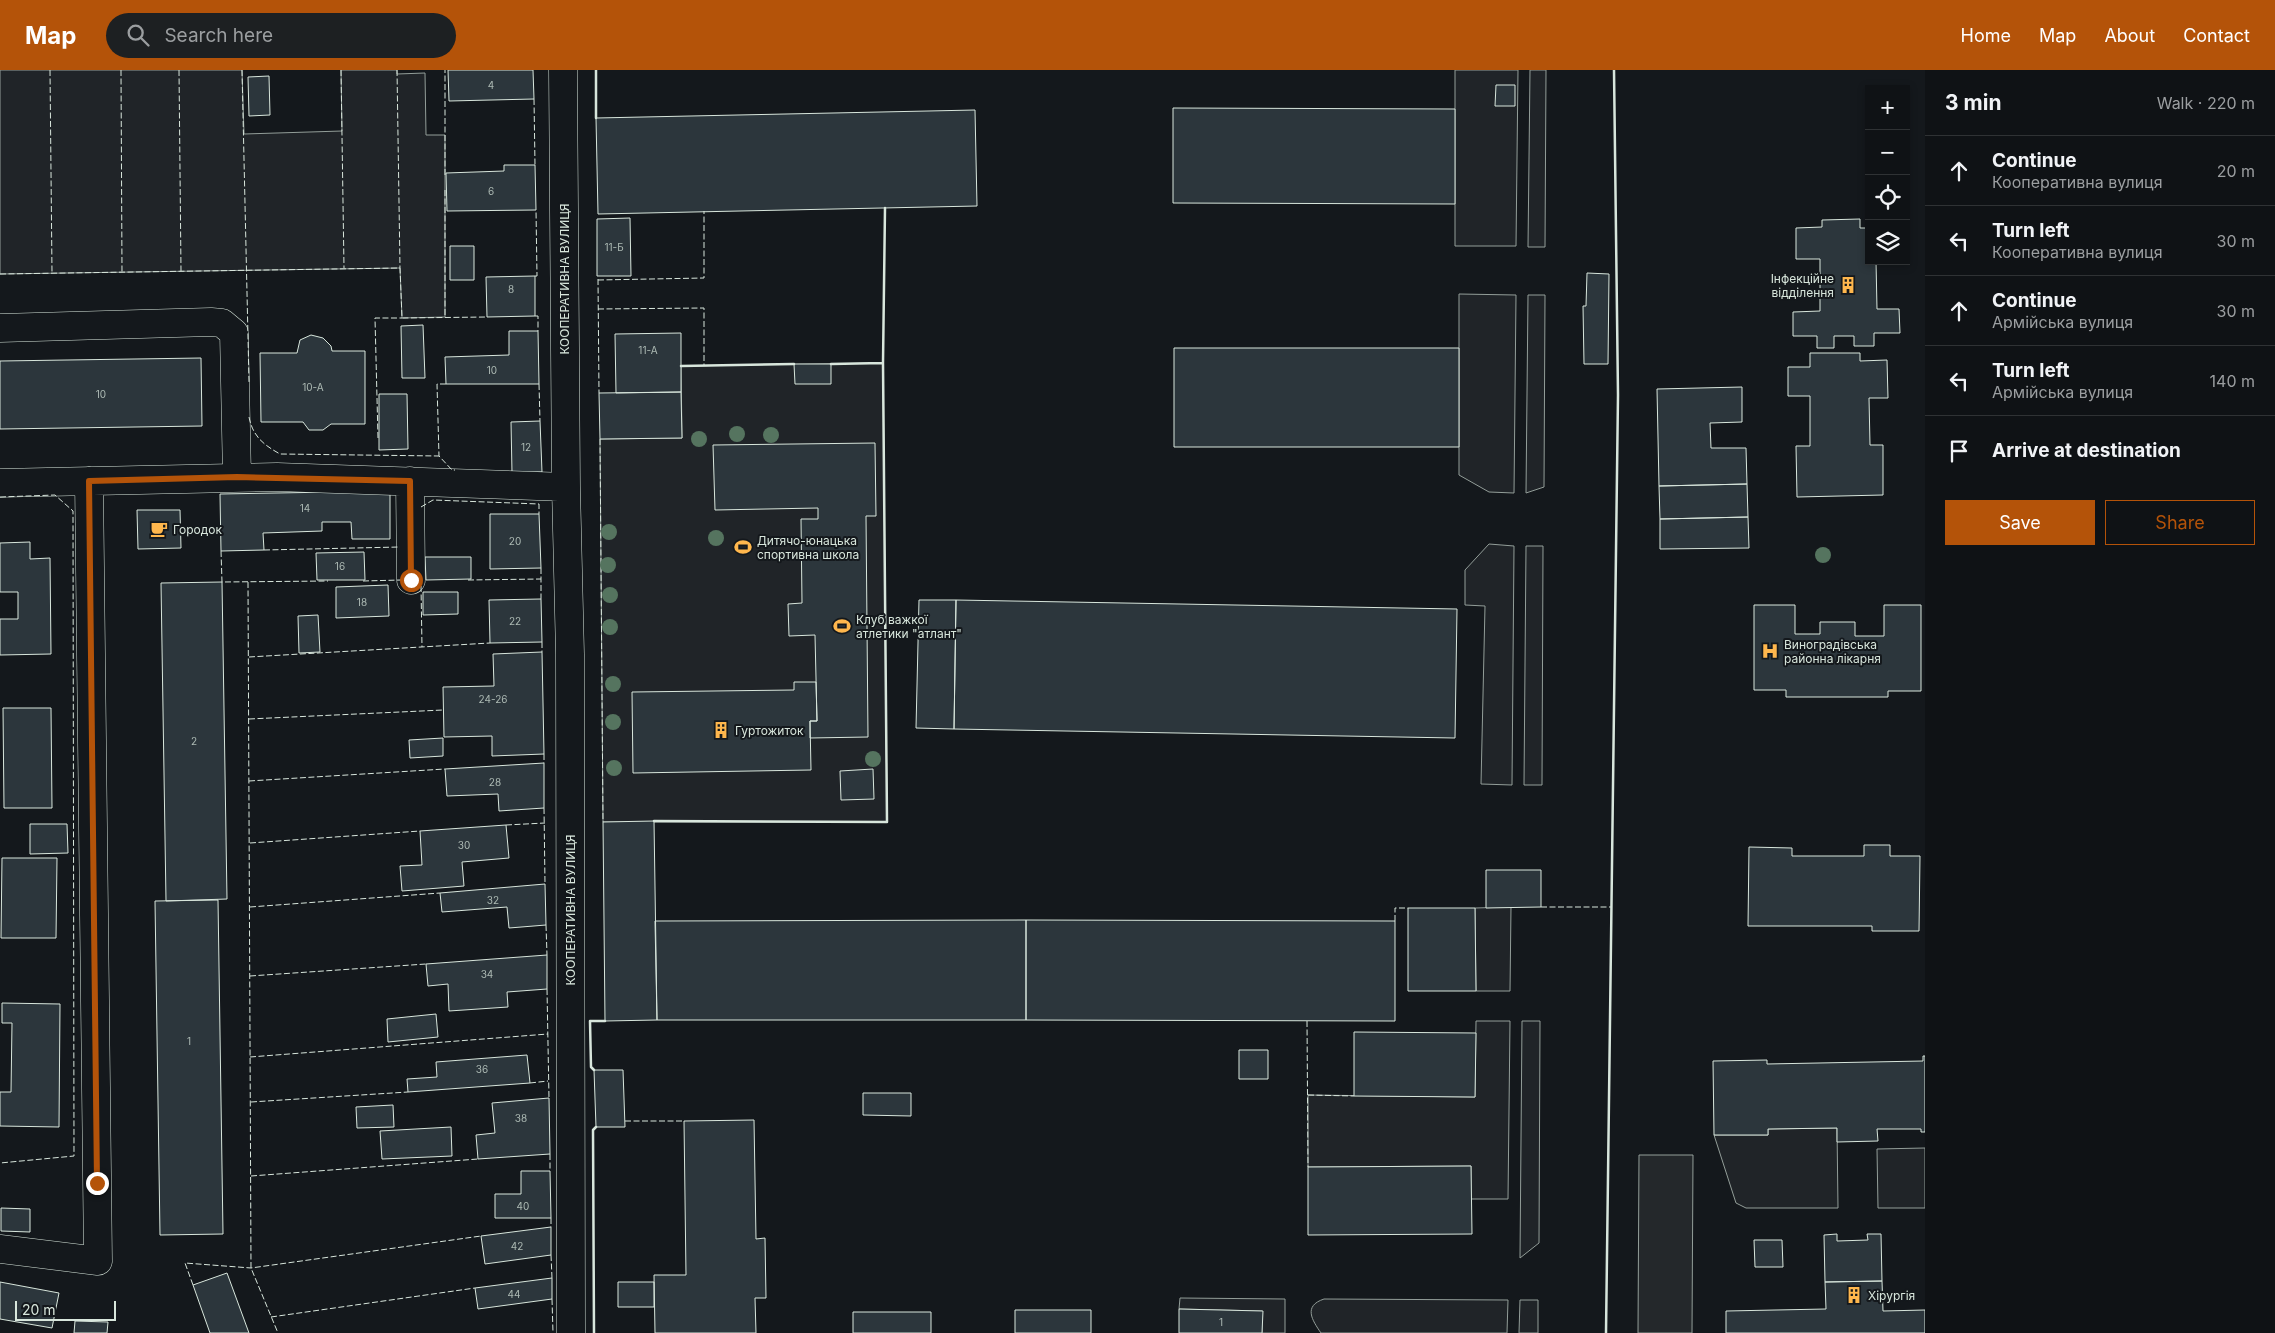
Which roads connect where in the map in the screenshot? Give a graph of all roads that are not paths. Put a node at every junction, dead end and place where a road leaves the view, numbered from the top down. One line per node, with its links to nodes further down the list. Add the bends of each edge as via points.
1 (563, 70): 7 (street, КООПЕРАТИВНА ВУЛИЦЯ)
2 (0, 328): 3 (street, via 222,323 234,333)
3 (237, 477): 4 (street); 5 (street)
4 (89, 481): 6 (street); 9 (street, via 98,1260)
5 (410, 481): 7 (street); 8 (street)
6 (0, 483)
7 (566, 487): 10 (street, КООПЕРАТИВНА ВУЛИЦЯ, via 570,654)
8 (411, 580)
9 (0, 1249)
10 (571, 1333)

